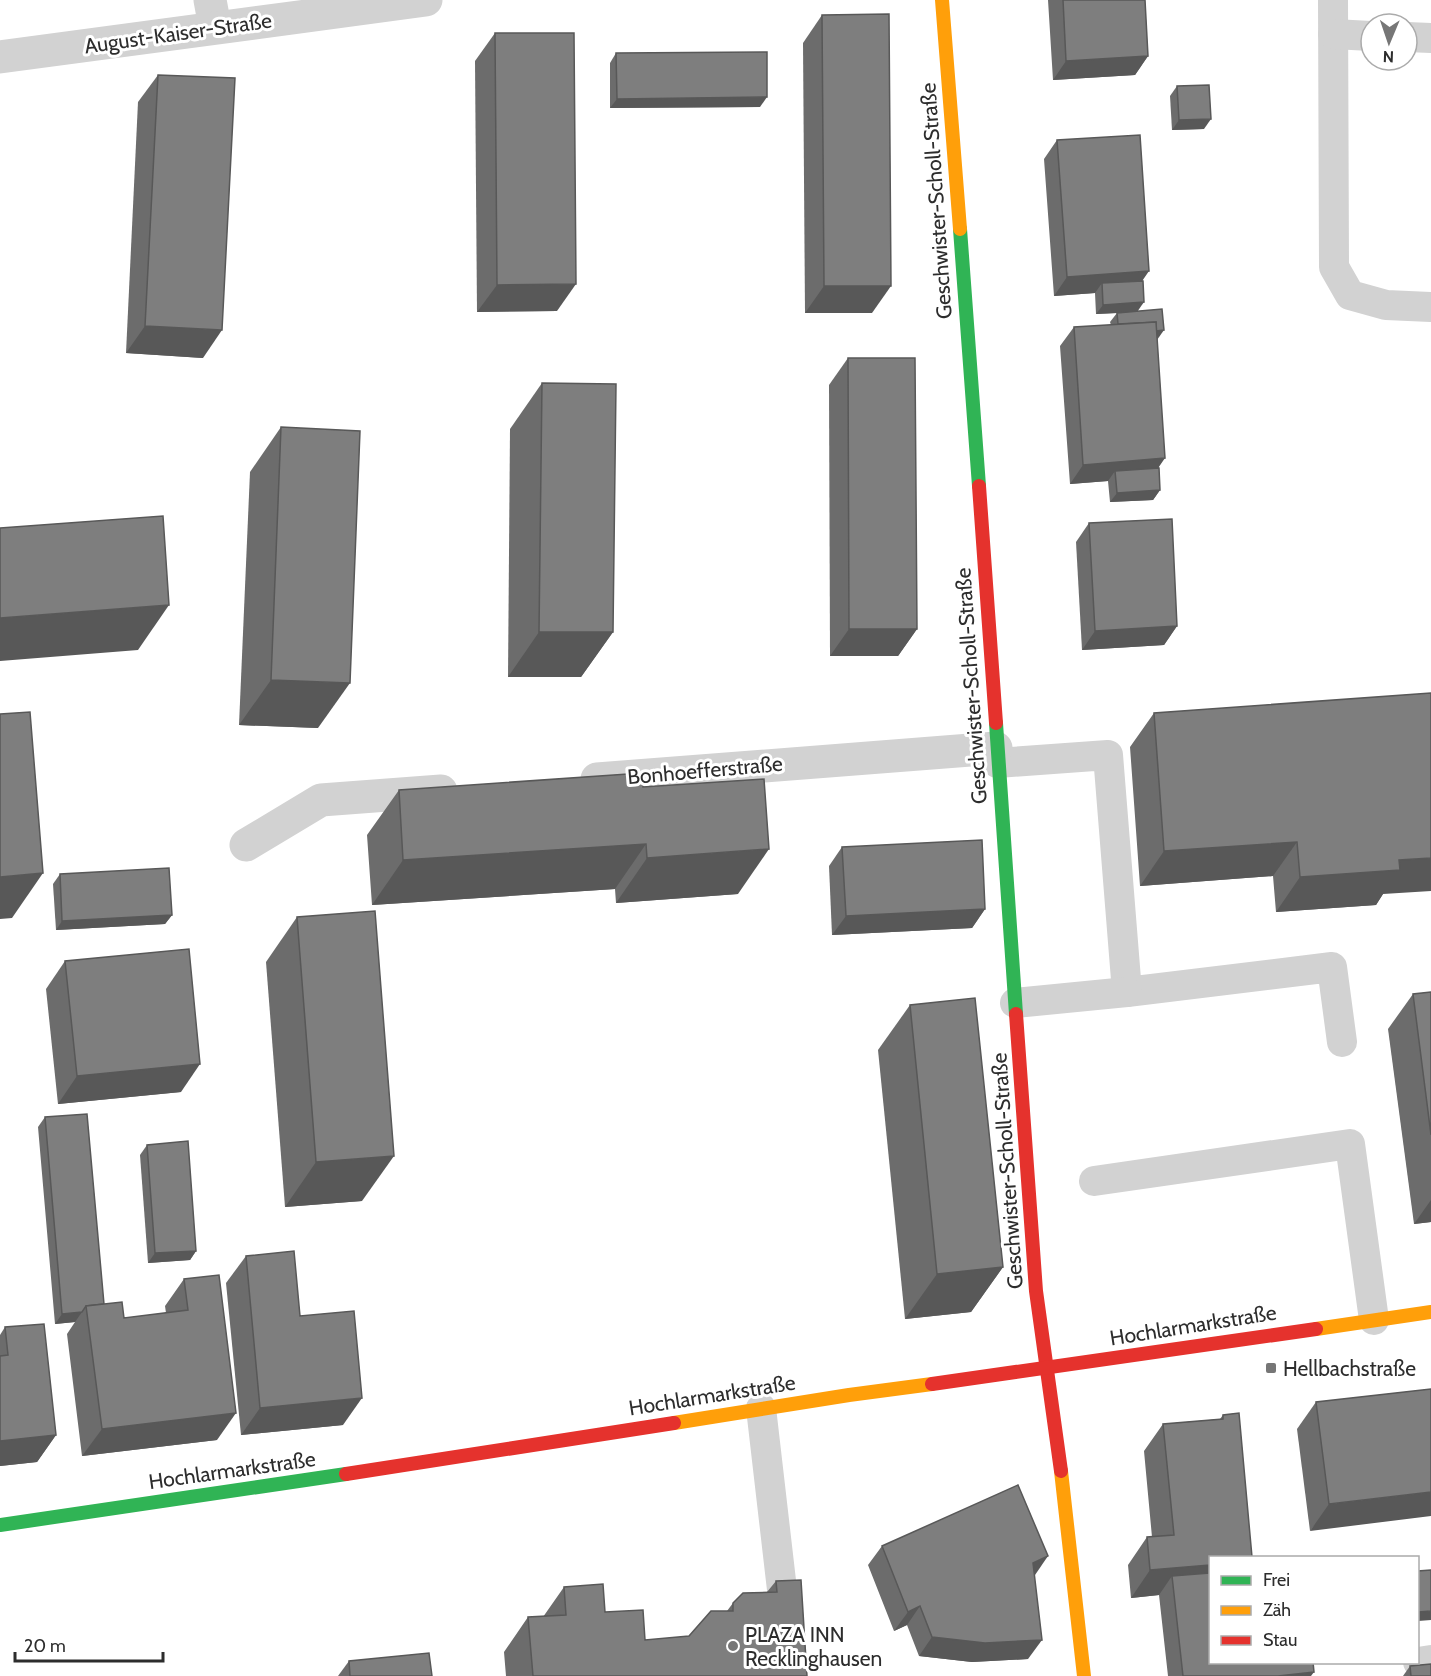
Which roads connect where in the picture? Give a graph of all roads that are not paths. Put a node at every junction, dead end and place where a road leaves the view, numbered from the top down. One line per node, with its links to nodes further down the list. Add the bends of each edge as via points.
1 (426, 0): 4 (street, August-Kaiser-Straße)
2 (942, 0): 9 (street, Geschwister-Scholl-Straße)
3 (1333, 0): 5 (lane)
4 (213, 14): 7 (street, August-Kaiser-Straße)
5 (1333, 34): 6 (lane); 8 (lane, via 1334,267 1350,295 1386,305)
6 (1359, 35)
7 (0, 57)
8 (1431, 307)
9 (997, 755): 10 (street, Bonhoefferstraße); 13 (lane, via 1108,755); 14 (street, Geschwister-Scholl-Straße)
10 (566, 781)
11 (475, 788): 12 (street, via 321,800)
12 (246, 844)
13 (1127, 992): 14 (lane); 15 (lane, via 1332,968)
14 (1015, 1003): 19 (street, Geschwister-Scholl-Straße, via 1036,1291)
15 (1342, 1042)
16 (1094, 1181): 18 (lane, via 1350,1144)
17 (1431, 1312): 18 (street, Hochlarmarkstraße)
18 (1374, 1320): 19 (street, Hochlarmarkstraße)
19 (1047, 1369): 20 (street, Hochlarmarkstraße); 23 (street)
20 (761, 1408): 21 (street, Hochlarmarkstraße, via 470,1456); 22 (lane)
21 (0, 1525)
22 (792, 1676)
23 (1084, 1676)

